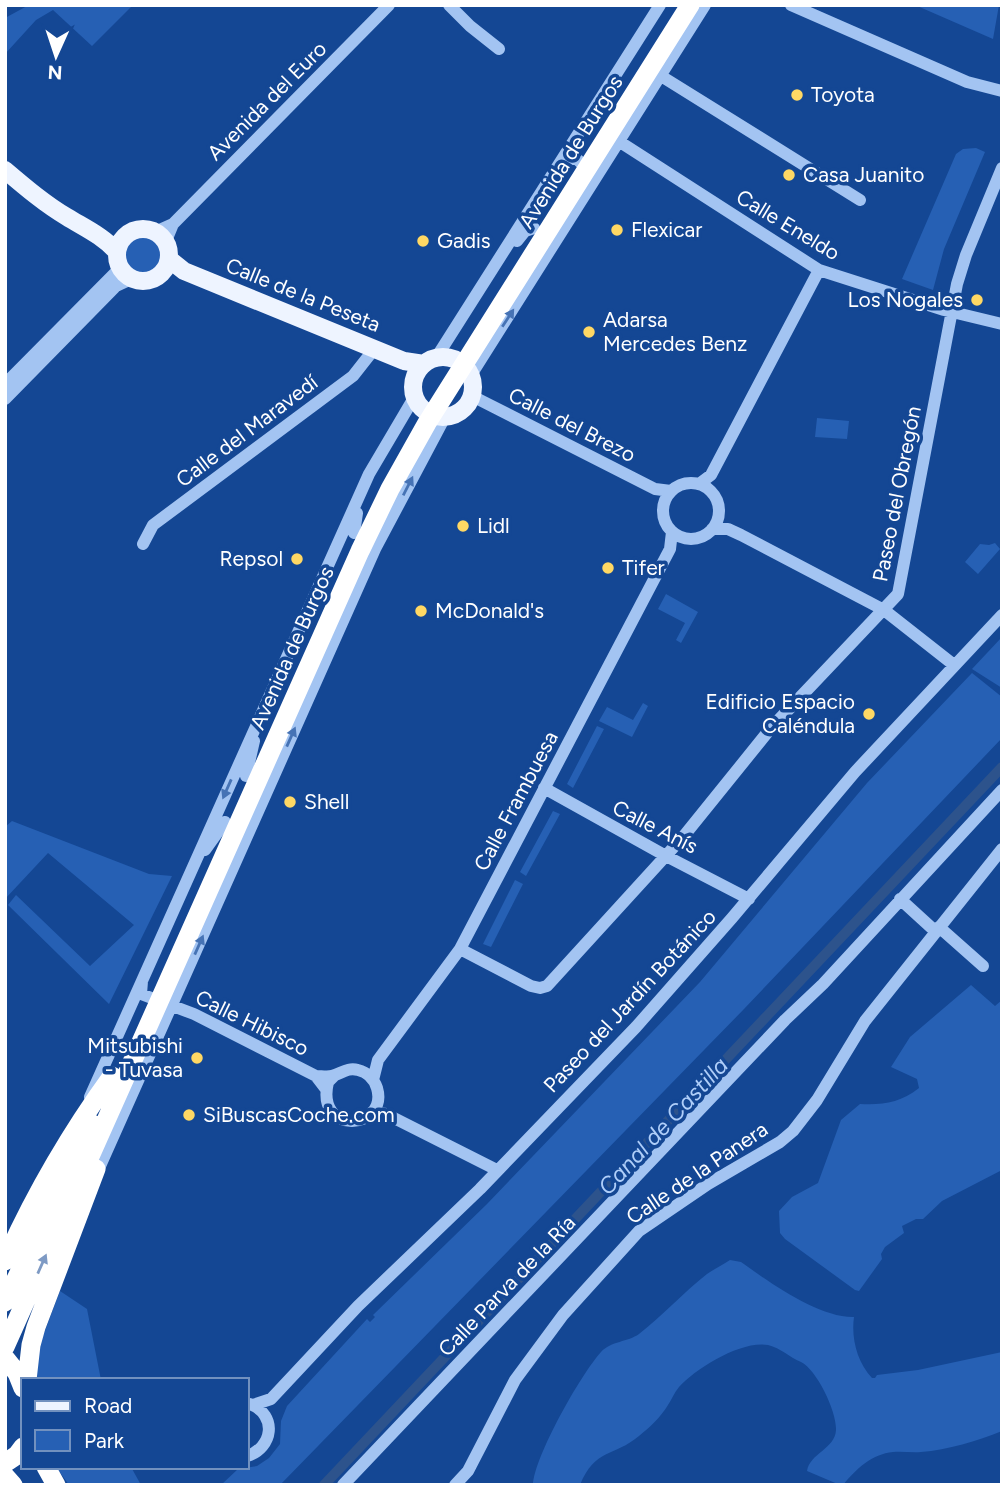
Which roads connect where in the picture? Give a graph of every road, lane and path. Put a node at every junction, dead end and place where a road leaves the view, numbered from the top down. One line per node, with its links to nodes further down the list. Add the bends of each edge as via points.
1 (388, 5): 21 (street, Avenida del Euro, via 173,224)
2 (449, 5): 9 (street)
3 (660, 5): 10 (street, Avenida de Burgos)
4 (676, 5): 13 (highway, Avenida de Burgos)
5 (690, 5): 8 (highway, Avenida de Burgos)
6 (705, 5): 11 (street, Avenida de Burgos)
7 (791, 5): 12 (street, via 967,82)
8 (673, 34): 11 (street); 13 (highway, Avenida de Burgos)
9 (499, 49)
10 (629, 54): 13 (street, via 624,71 591,126); 17 (street, Avenida de Burgos)
11 (658, 81): 13 (street, Avenida de Burgos, via 628,129 613,139); 18 (street)
12 (1002, 91)
13 (606, 138): 14 (highway, Avenida de Burgos); 20 (street, Avenida de Burgos); 24 (street, Calle Eneldo)
14 (582, 164): 17 (street, via 568,159); 19 (highway, Avenida de Burgos); 20 (street, via 588,183); 28 (highway, Avenida de Burgos)
15 (1002, 168): 25 (street, Paseo del Obregón, via 965,256)
16 (5, 170): 22 (main road)
17 (553, 174): 23 (street, Avenida de Burgos)
18 (860, 200)
19 (534, 228): 23 (street, via 525,231); 28 (highway, Avenida de Burgos)
20 (553, 246): 28 (street, Avenida de Burgos, one-way to 20)
21 (164, 251): 22 (main road, via 138,229 129,233); 22 (main road, via 151,280 142,282); 27 (main road, Calle de la Peseta, via 184,271)
22 (119, 256): 29 (street); 31 (street, via 116,286)
23 (492, 270): 28 (street, Avenida de Burgos)
24 (819, 270): 25 (street, Calle Eneldo); 33 (street)
25 (950, 312): 26 (street, Calle Eneldo); 48 (street, Paseo del Obregón, via 898,594)
26 (1002, 324)
27 (375, 348): 28 (main road, Calle de la Peseta, via 404,361); 45 (street, Calle del Maravedí, via 353,376 153,525)
28 (444, 367): 30 (main road); 32 (highway, Avenida de Burgos); 32 (main road)
29 (5, 384)
30 (472, 396): 32 (main road, via 464,409); 37 (street, Calle del Brezo)
31 (5, 400)
32 (429, 409): 36 (street, Avenida de Burgos, via 369,474); 38 (street, Avenida de Burgos, one-way to 32); 44 (highway, Avenida de Burgos, via 390,489)
33 (712, 475): 34 (street); 35 (street)
34 (699, 484): 35 (street); 37 (street, via 682,484)
35 (711, 491): 39 (street)
36 (360, 495): 44 (street); 47 (street, Avenida de Burgos)
37 (668, 496): 42 (street, via 664,520)
38 (395, 511): 44 (street); 50 (street, Avenida de Burgos)
39 (719, 514): 40 (street); 41 (street)
40 (712, 529): 41 (street); 43 (street, via 703,536)
41 (728, 529): 48 (street)
42 (672, 531): 43 (street); 46 (street, Calle Frambuesa)
43 (685, 538): 46 (street, Calle Frambuesa)
44 (357, 542): 51 (highway, Avenida de Burgos)
45 (143, 544)
46 (670, 549): 57 (street, Calle Frambuesa)
47 (312, 603): 51 (street, via 310,617); 52 (street, Avenida de Burgos)
48 (884, 611): 53 (street); 61 (street, Paseo del Obregón, via 771,728)
49 (1002, 615): 53 (street, Paseo del Jardín Botánico)
50 (343, 622): 51 (street, via 333,630); 54 (street, Avenida de Burgos)
51 (318, 628): 52 (highway, Avenida de Burgos)
52 (298, 658): 54 (street, via 316,668); 55 (street, Avenida de Burgos); 56 (highway, Avenida de Burgos); 66 (highway, Avenida de Burgos)
53 (954, 665): 64 (street, Paseo del Jardín Botánico, via 855,772)
54 (314, 687): 62 (street, Avenida de Burgos, one-way to 54)
55 (260, 713): 56 (street); 63 (street, Avenida de Burgos, one-way to 63)
56 (246, 776): 59 (highway, Avenida de Burgos)
57 (544, 788): 61 (street, Calle Anís); 68 (street, Calle Frambuesa)
58 (1002, 790): 65 (street, Calle Parva de la Ría)
59 (225, 822): 63 (street); 71 (highway, Avenida de Burgos)
60 (1002, 849): 67 (street, Calle de la Panera)
61 (666, 856): 64 (street, Calle Anís); 68 (street, Paseo del Obregón, via 547,986 531,986)
62 (234, 865): 66 (street); 71 (street, Avenida de Burgos, one-way to 62)
63 (190, 871): 70 (street, Avenida de Burgos)
64 (749, 899): 82 (street, Paseo del Jardín Botánico, via 636,1027)
65 (900, 899): 67 (street); 100 (street, Calle Parva de la Ría)
66 (202, 905): 71 (highway, Avenida de Burgos)
67 (937, 929): 69 (street); 101 (street, Calle de la Panera, via 865,1021 793,1131 639,1231 563,1315 515,1380 468,1471)
68 (460, 949): 72 (street, Calle Frambuesa)
69 (983, 966)
70 (143, 974): 71 (street, via 141,993); 81 (street, Avenida de Burgos)
71 (159, 1002): 74 (highway, Avenida de Burgos); 75 (street, Calle Hibisco, via 194,1014); 79 (highway, Avenida de Burgos); 83 (street, Avenida de Burgos)
72 (377, 1060): 73 (street, Calle Frambuesa); 77 (street, Calle Frambuesa)
73 (359, 1070): 76 (street); 77 (street)
74 (111, 1076): 81 (highway); 85 (highway, Avenida de Burgos)
75 (316, 1076): 76 (street, Calle Hibisco); 78 (street, Calle Hibisco)
76 (334, 1076): 78 (street)
77 (373, 1080): 80 (street, via 377,1088)
78 (326, 1089): 80 (street, via 328,1108 341,1119 358,1121)
79 (117, 1097): 83 (highway); 86 (highway, Avenida de Burgos, one-way to 79)
80 (374, 1107): 82 (street)
81 (79, 1122): 84 (highway)
82 (497, 1170): 90 (street, Paseo del Jardín Botánico)
83 (90, 1188): 88 (highway, via 36,1327)
84 (5, 1261)
85 (5, 1302)
86 (5, 1347)
87 (5, 1358): 89 (highway)
88 (27, 1378)
89 (21, 1383)
90 (271, 1399): 91 (street, Paseo del Jardín Botánico); 92 (street)
91 (250, 1404): 92 (street)
92 (267, 1418): 94 (street, via 267,1442)
93 (21, 1450): 95 (highway)
94 (248, 1456)
95 (5, 1463)
96 (47, 1469): 99 (highway)
97 (5, 1476): 98 (highway)
98 (13, 1485)
99 (56, 1485)
100 (342, 1485)
101 (455, 1485)

